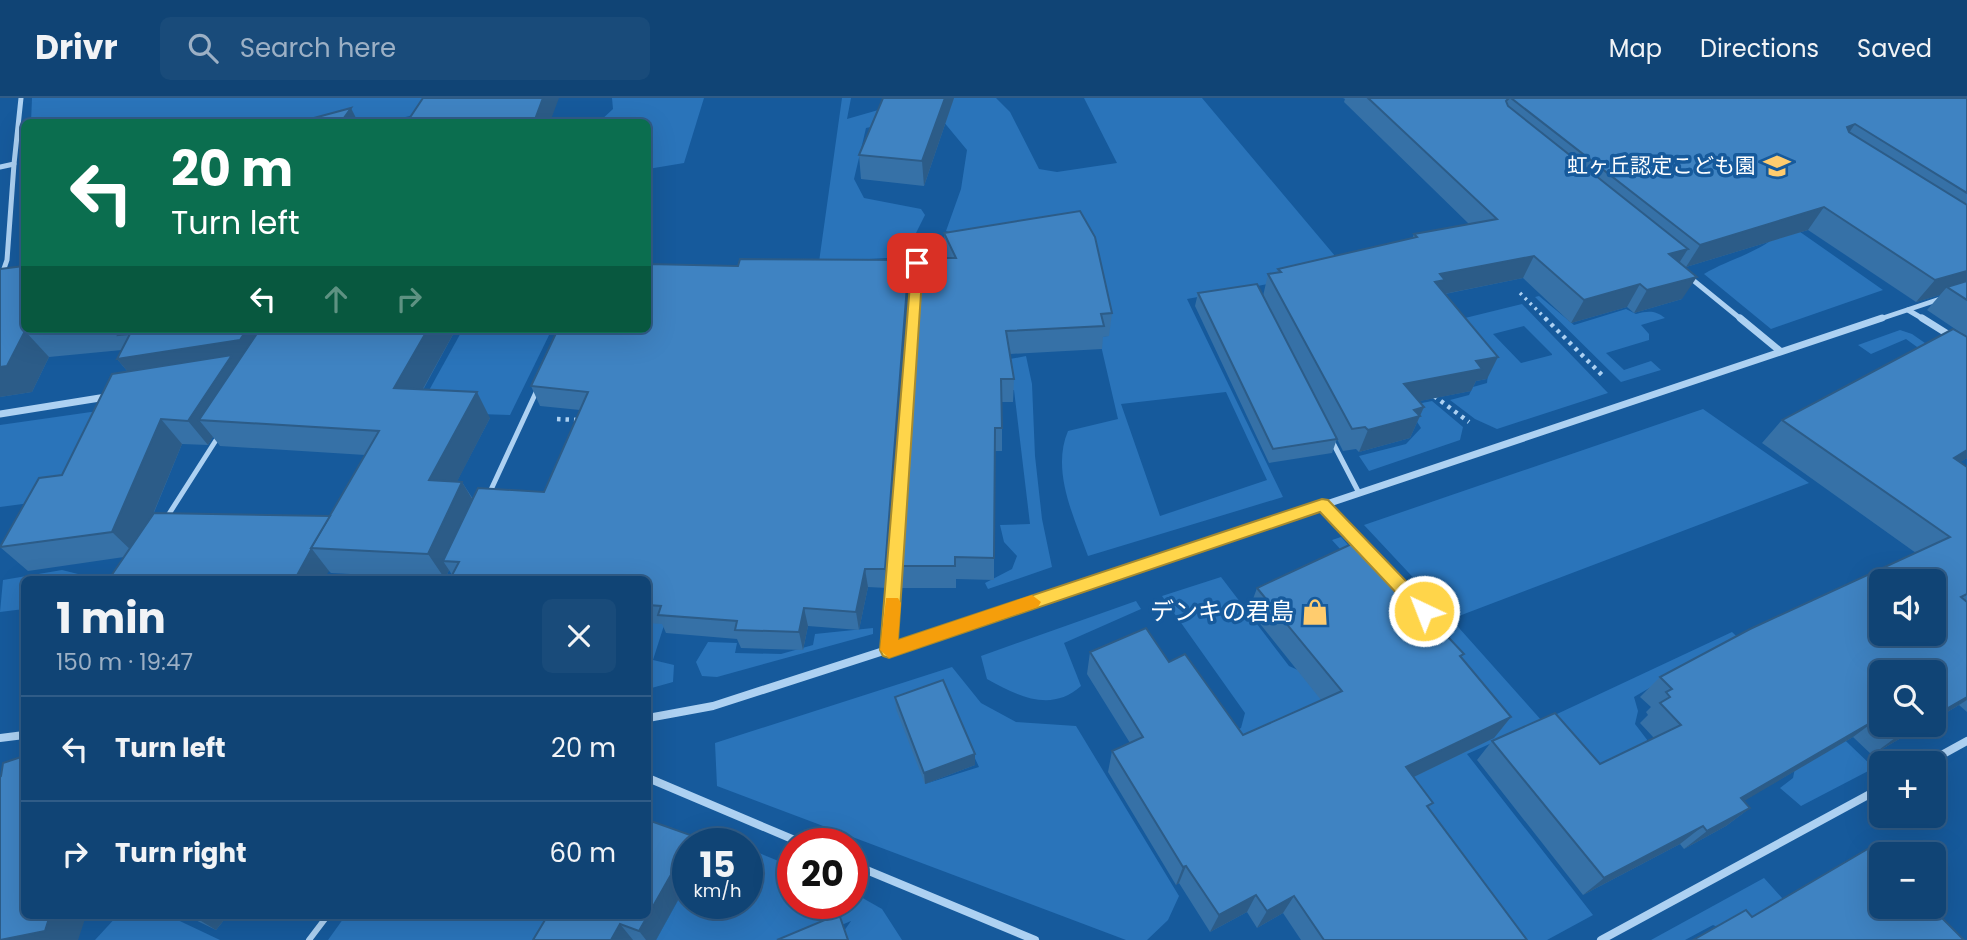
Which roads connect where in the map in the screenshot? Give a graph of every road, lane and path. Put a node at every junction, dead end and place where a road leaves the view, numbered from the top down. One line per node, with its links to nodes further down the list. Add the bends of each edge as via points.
1 (21, 98): 2 (street)
2 (14, 163): 3 (street); 6 (street, via 7,260)
3 (0, 167)
4 (917, 263): 27 (street)
5 (1684, 272): 11 (street)
6 (0, 280)
7 (1520, 293): 15 (path)
8 (1955, 295): 9 (street)
9 (1908, 310): 10 (street); 11 (street)
10 (1967, 346)
11 (1780, 351): 15 (street)
12 (542, 380): 17 (lane)
13 (1431, 393): 21 (path)
14 (110, 396): 16 (street)
15 (1630, 402): 21 (street)
16 (0, 414)
17 (524, 418): 18 (path); 23 (lane)
18 (591, 421)
19 (225, 426): 25 (lane)
20 (1327, 432): 22 (lane)
21 (1506, 443): 22 (street)
22 (1359, 493): 24 (street)
23 (484, 505)
24 (1322, 505): 26 (lane); 27 (street)
25 (163, 524)
26 (1368, 553)
27 (889, 650): 28 (street, via 713,706)
28 (651, 718)
29 (21, 735): 30 (street)
30 (0, 738)
31 (1967, 741): 32 (street)
32 (1946, 753)
33 (651, 779): 35 (street)
34 (1869, 795): 40 (street)
35 (777, 833)
36 (868, 871): 39 (street)
37 (325, 919): 38 (lane)
38 (309, 940)
39 (1035, 940)
40 (1601, 940)

